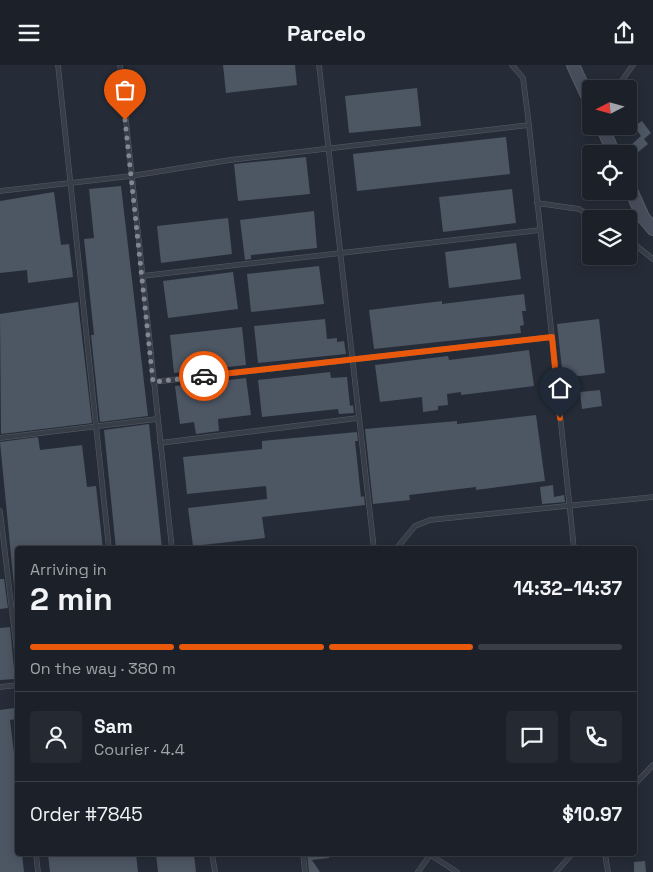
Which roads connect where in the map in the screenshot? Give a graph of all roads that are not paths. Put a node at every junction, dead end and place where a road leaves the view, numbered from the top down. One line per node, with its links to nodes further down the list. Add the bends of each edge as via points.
1 (58, 65): 12 (lane)
2 (120, 65): 11 (lane)
3 (319, 65): 10 (lane)
4 (573, 65): 8 (street)
5 (633, 65): 7 (lane)
6 (516, 66): 9 (lane, via 523,78)
7 (622, 80)
8 (582, 84)
9 (529, 125): 10 (lane); 15 (lane)
10 (329, 149): 11 (lane); 20 (lane)
11 (131, 176): 12 (lane); 22 (lane)
12 (72, 183): 13 (lane); 28 (lane)
13 (0, 191)
14 (635, 200): 17 (street)
15 (537, 203): 16 (lane); 18 (lane)
16 (582, 211)
17 (653, 229)
18 (540, 230): 20 (lane); 23 (lane)
19 (637, 246): 21 (lane)
20 (340, 252): 22 (lane); 24 (lane)
21 (653, 259)
22 (142, 276): 25 (lane)
23 (552, 337): 24 (lane); 32 (lane)
24 (352, 359): 25 (lane); 26 (lane)
25 (153, 382): 27 (lane)
26 (358, 418): 30 (lane); 36 (lane)
27 (157, 419): 28 (lane); 30 (lane)
28 (97, 427): 29 (lane); 34 (lane)
29 (0, 438)
30 (160, 443): 35 (lane)
31 (653, 497): 32 (lane)
32 (568, 505): 37 (lane, via 430,520 415,526); 38 (lane)
33 (0, 511): 39 (lane)
34 (110, 546)
35 (172, 546)
36 (374, 546)
37 (398, 546)
38 (574, 546)
39 (15, 636)
40 (15, 685): 41 (lane)
41 (0, 687)
42 (653, 765): 43 (lane)
43 (637, 783)
44 (36, 856): 51 (lane)
45 (212, 856): 52 (lane)
46 (302, 856): 53 (lane)
47 (428, 856): 54 (lane)
48 (432, 856): 55 (lane)
49 (570, 856): 57 (lane)
50 (605, 856): 58 (lane)
51 (38, 872)
52 (216, 872)
53 (305, 872)
54 (418, 872)
55 (457, 872)
56 (551, 872): 57 (lane)
57 (556, 872)
58 (608, 872)

